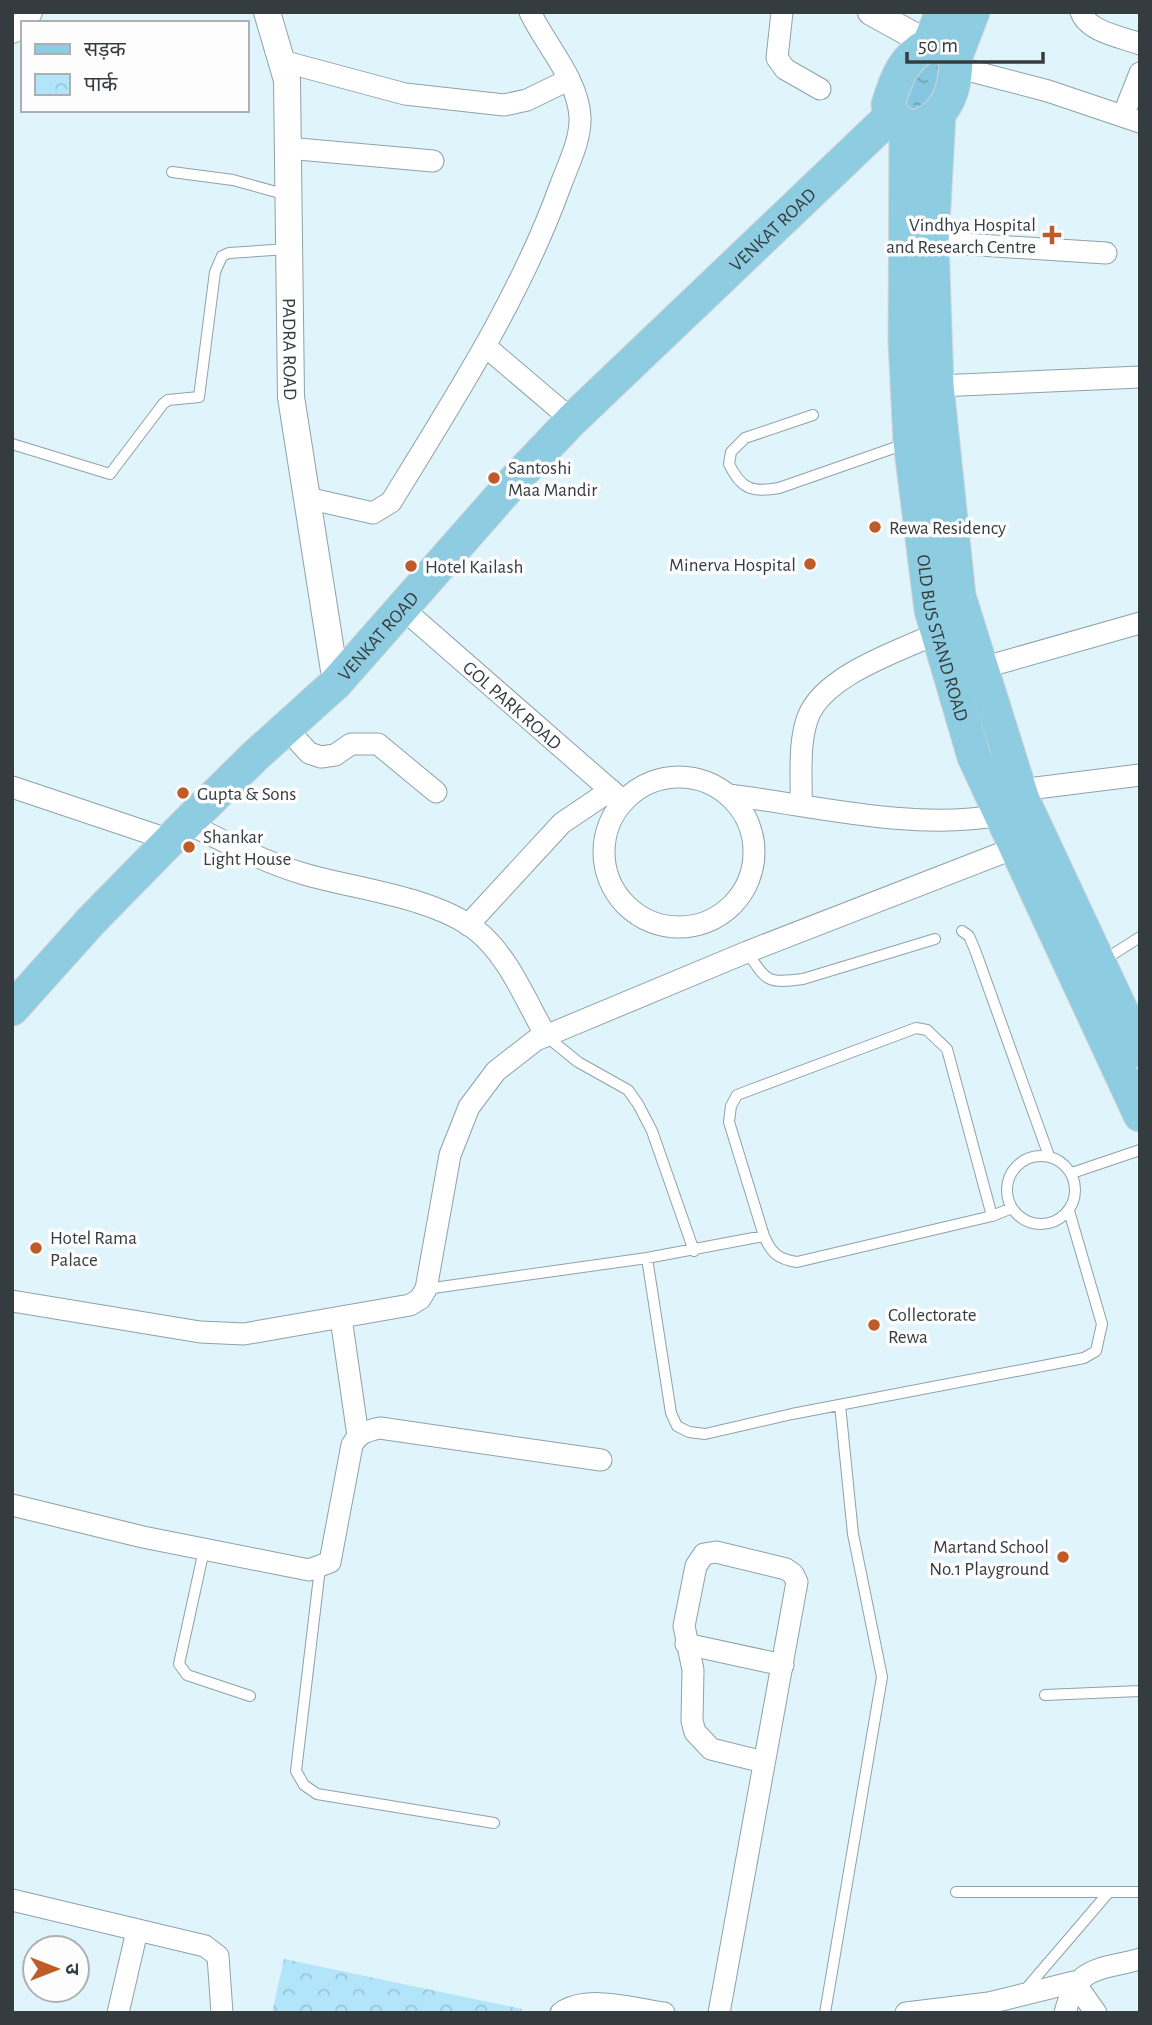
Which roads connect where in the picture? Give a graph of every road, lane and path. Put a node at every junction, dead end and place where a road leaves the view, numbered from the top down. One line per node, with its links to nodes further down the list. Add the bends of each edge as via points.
1 (30, 12): 9 (street)
2 (267, 12): 12 (street, PADRA ROAD)
3 (530, 12): 14 (street)
4 (782, 12): 15 (street, via 777,58 785,69)
5 (871, 12): 11 (street)
6 (942, 12): 11 (main road)
7 (973, 12): 11 (main road)
8 (1081, 12): 10 (street, via 1094,27)
9 (12, 30)
10 (1140, 44)
11 (947, 56): 16 (main road, via 947,103); 17 (street); 18 (main road, via 911,54 897,76 888,105)
12 (282, 61): 14 (street, via 405,94 482,104 527,100); 19 (street, PADRA ROAD, via 288,80)
13 (1140, 73): 17 (street)
14 (568, 80): 26 (street, via 580,119 575,145 544,231)
15 (820, 89)
16 (939, 114): 18 (main road, VENKAT ROAD, via 932,122 914,128); 23 (main road, OLD BUS STAND ROAD)
17 (1131, 119)
18 (899, 120): 30 (main road, VENKAT ROAD); 31 (main road, OLD BUS STAND ROAD)
19 (288, 148): 20 (street); 22 (street, PADRA ROAD)
20 (433, 161)
21 (172, 172): 22 (lane, via 233,180)
22 (287, 195): 24 (street, PADRA ROAD)
23 (932, 242): 25 (street); 28 (main road, OLD BUS STAND ROAD)
24 (288, 249): 32 (lane, via 222,256 215,272 199,397 163,404 110,474); 33 (street, PADRA ROAD, via 291,397)
25 (1106, 253)
26 (485, 346): 30 (street); 33 (street, via 384,508 373,513 357,511)
27 (1140, 377): 28 (street)
28 (937, 386): 37 (main road, OLD BUS STAND ROAD, via 959,596)
29 (813, 415): 31 (lane, via 736,445 729,464 737,480 746,489 761,492)
30 (572, 420): 34 (main road, VENKAT ROAD)
31 (910, 442): 36 (main road, OLD BUS STAND ROAD, via 931,610)
32 (12, 444)
33 (307, 498): 38 (street, PADRA ROAD)
34 (402, 608): 38 (main road, VENKAT ROAD); 44 (street, GOL PARK ROAD)
35 (1140, 622): 37 (street)
36 (938, 632): 45 (main road, OLD BUS STAND ROAD, via 974,757); 46 (street, via 822,693 808,717 802,746)
37 (982, 668): 45 (main road, OLD BUS STAND ROAD)
38 (336, 683): 39 (main road, VENKAT ROAD)
39 (286, 727): 42 (street, via 309,753 321,757 335,755 351,744 378,744); 47 (main road, VENKAT ROAD)
40 (1140, 775): 45 (street)
41 (12, 787): 47 (street)
42 (436, 792)
43 (729, 794): 44 (street, via 704,780 674,776); 44 (street, via 747,818 754,847 751,876 736,902 712,920 684,928 654,923 629,908 611,885 604,856); 46 (street)
44 (617, 796): 49 (street, via 562,823)
45 (1006, 803): 46 (street, via 964,821 927,822); 48 (main road, OLD BUS STAND ROAD); 54 (main road, OLD BUS STAND ROAD)
46 (801, 804)
47 (179, 831): 49 (street, via 303,874 435,909); 55 (main road, VENKAT ROAD)
48 (1017, 847): 53 (street); 58 (main road, OLD BUS STAND ROAD)
49 (468, 925): 56 (street, via 498,952)
50 (962, 931): 60 (lane, via 975,950)
51 (1140, 937): 54 (lane)
52 (935, 939): 53 (lane, via 772,983)
53 (747, 952): 56 (street)
54 (1097, 964): 57 (main road, OLD BUS STAND ROAD)
55 (12, 1009)
56 (546, 1036): 66 (lane, via 578,1062 628,1090 638,1104); 68 (street, via 496,1071 469,1107 450,1155)
57 (1140, 1050)
58 (1140, 1115)
59 (1140, 1150): 61 (lane)
60 (1049, 1156): 61 (lane); 62 (lane, via 1030,1157 1014,1168 1007,1187)
61 (1072, 1173): 63 (lane, via 1076,1192)
62 (1012, 1208): 63 (lane, via 1025,1220 1044,1224); 64 (lane)
63 (1069, 1211): 71 (lane, via 1102,1324 1096,1351 1084,1358)
64 (992, 1216): 65 (lane, via 797,1262 771,1252); 65 (lane, via 947,1049 927,1030 916,1028 737,1095 729,1122)
65 (764, 1236): 66 (lane)
66 (694, 1251): 67 (lane)
67 (647, 1258): 68 (lane); 71 (lane, via 671,1413 677,1426 705,1434)
68 (426, 1289): 70 (street, via 410,1305)
69 (12, 1301): 70 (street, via 233,1334)
70 (341, 1318): 72 (street)
71 (840, 1405): 97 (lane, via 853,1534 882,1677)
72 (358, 1436): 73 (street, via 380,1428); 76 (street, via 352,1445 333,1555)
73 (601, 1460)
74 (12, 1505): 75 (street)
75 (204, 1550): 76 (street, via 309,1570); 81 (lane, via 179,1664 187,1675)
76 (320, 1568): 83 (lane, via 296,1770 304,1786 332,1797)
77 (686, 1644): 78 (street); 78 (street, via 684,1626 696,1566 704,1555 716,1552 793,1574 797,1594); 82 (street, via 693,1670 695,1732 711,1749)
78 (783, 1665): 82 (street)
79 (1140, 1691): 80 (lane)
80 (1045, 1695)
81 (250, 1696)
82 (764, 1762): 96 (street)
83 (494, 1823)
84 (956, 1892): 85 (lane)
85 (1109, 1892): 86 (lane); 91 (lane)
86 (1140, 1892)
87 (12, 1900): 88 (street)
88 (137, 1931): 92 (street); 93 (street, via 205,1946 218,1956)
89 (1140, 1959): 90 (street, via 1085,1974)
90 (1074, 1982): 91 (street); 99 (street); 100 (street)
91 (1021, 1996): 98 (street)
92 (118, 2013)
93 (222, 2013)
94 (561, 2013): 95 (street, via 589,2003)
95 (664, 2013)
96 (719, 2013)
97 (825, 2013)
98 (906, 2013)
99 (1065, 2013)
100 (1096, 2013)

